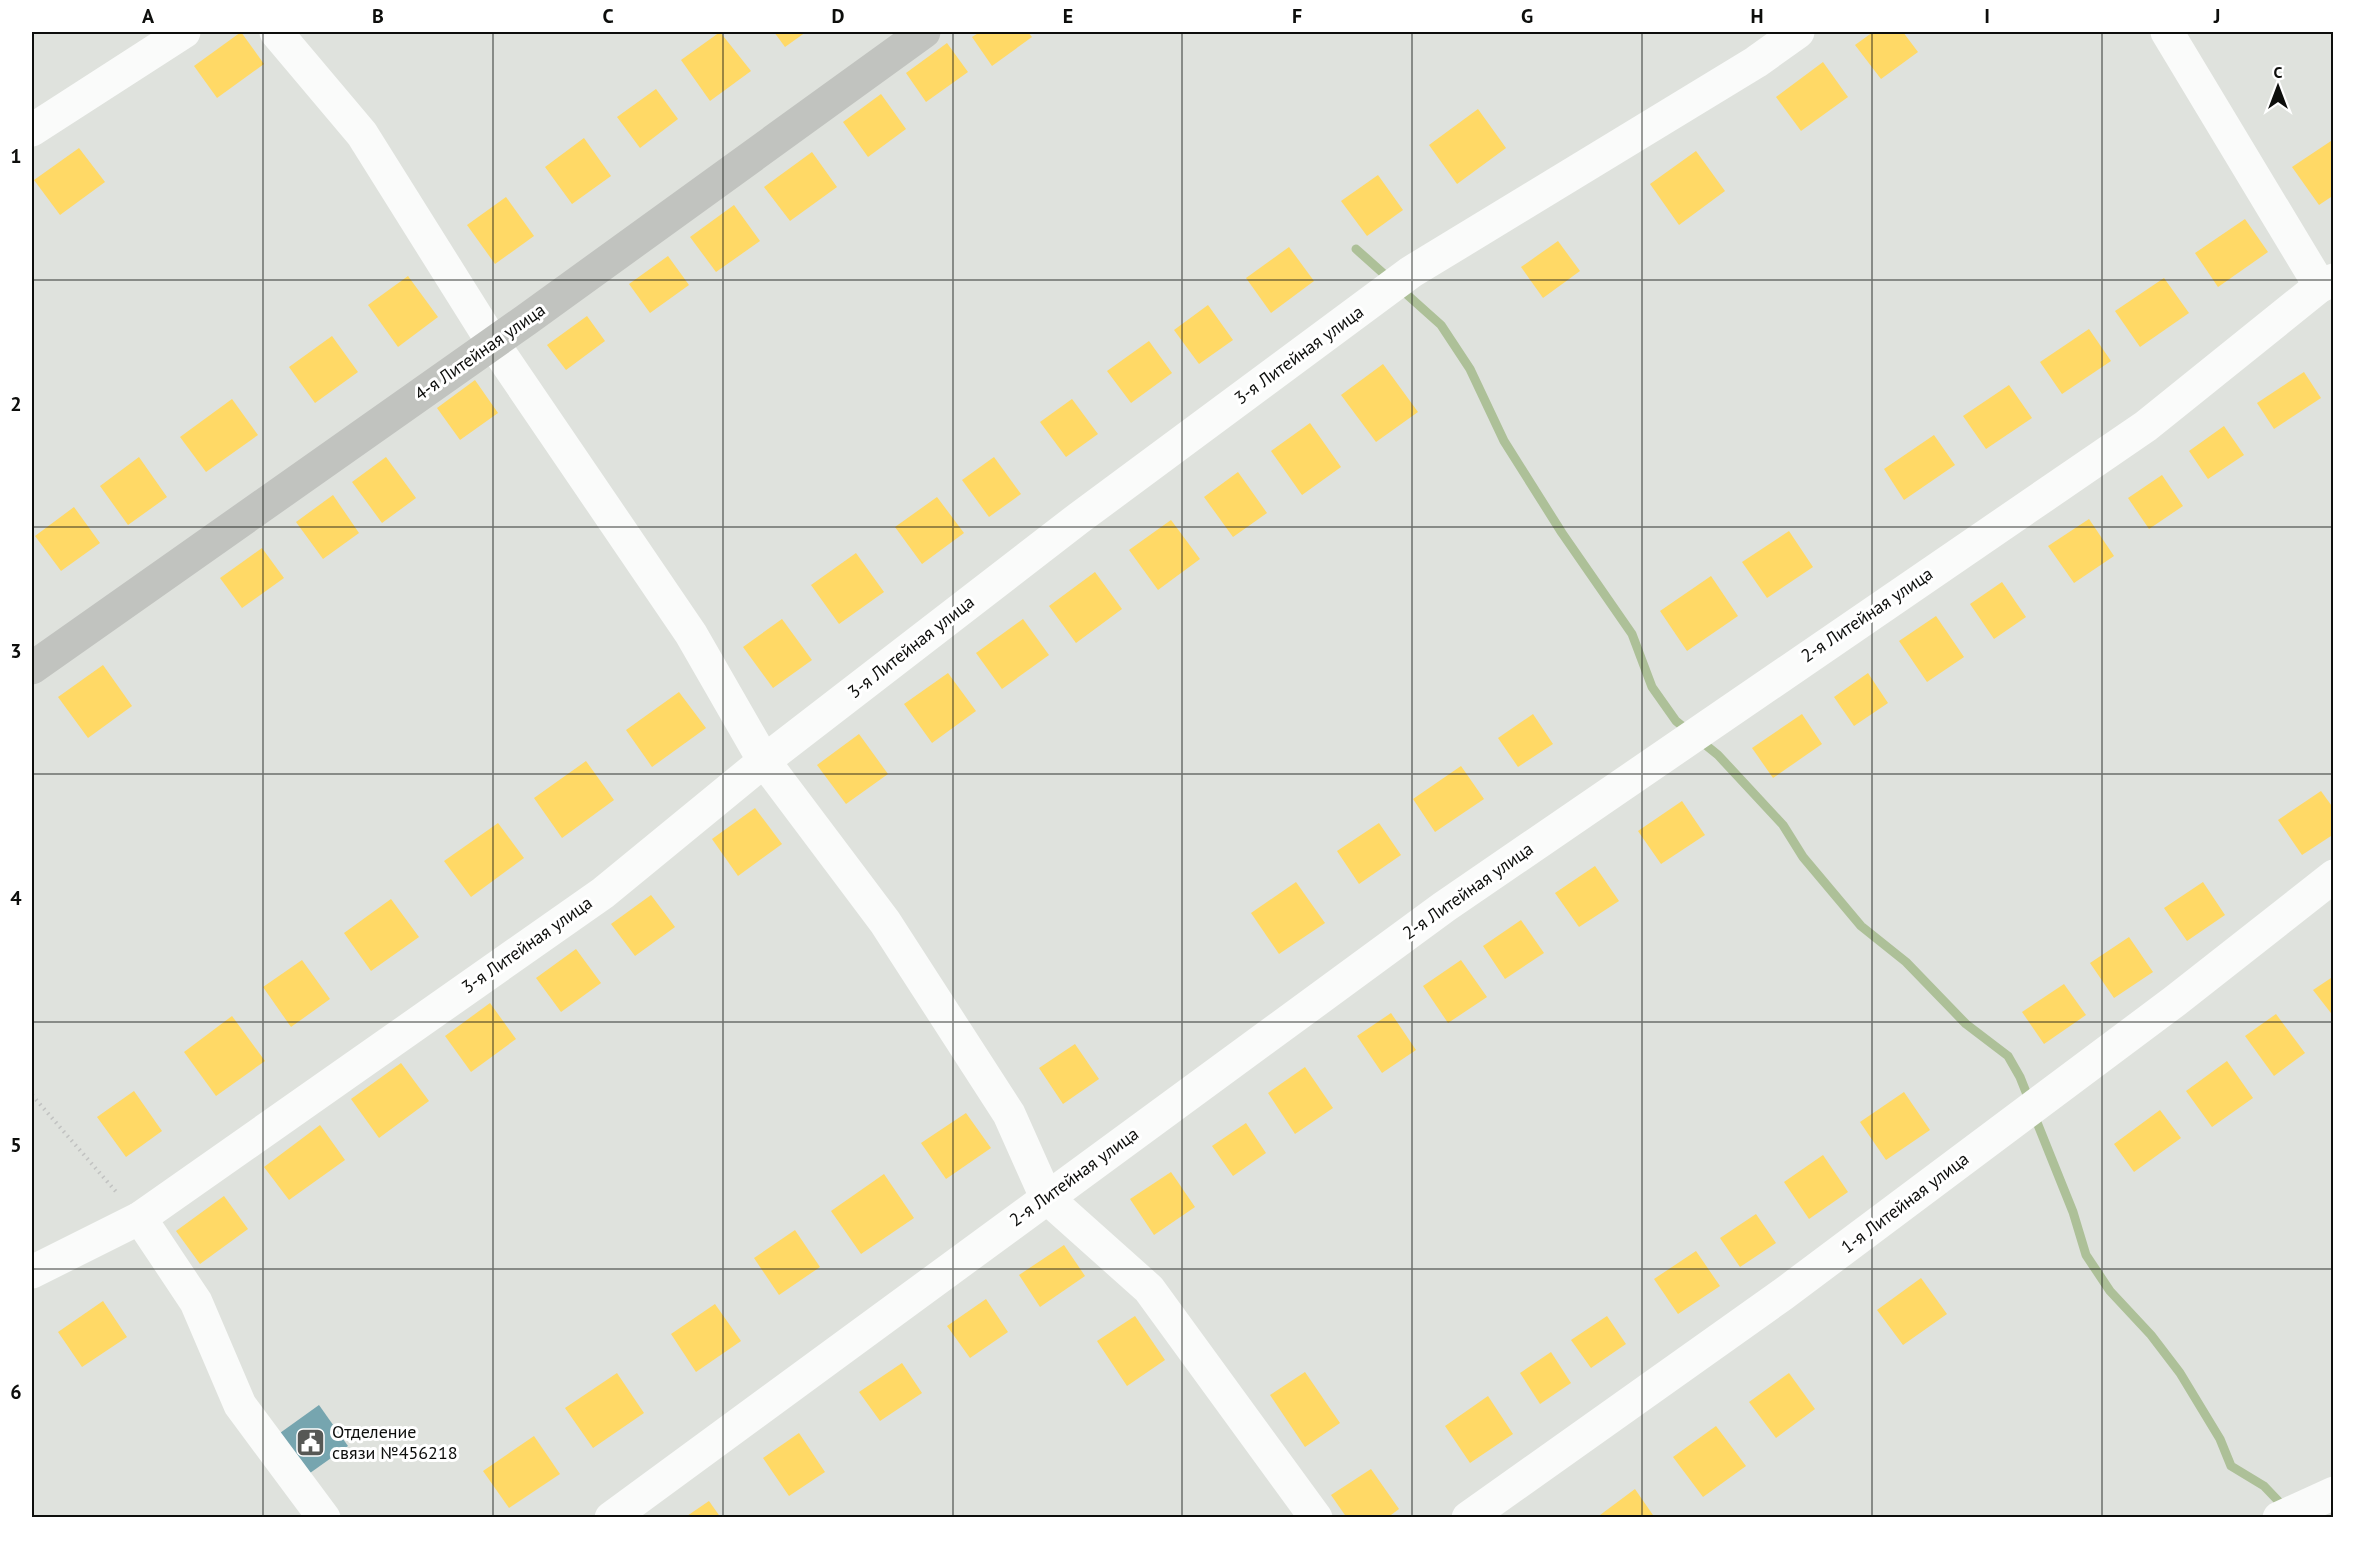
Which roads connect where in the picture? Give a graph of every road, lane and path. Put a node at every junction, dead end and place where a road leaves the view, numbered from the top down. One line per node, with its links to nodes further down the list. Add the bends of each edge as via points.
1 (184, 32): 6 (street)
2 (276, 32): 8 (street, via 362,134)
3 (924, 32): 8 (street, 4-я Литейная улица)
4 (1798, 32): 10 (street, 3-я Литейная улица, via 1756,62 1411,272 1078,518)
5 (2167, 32): 7 (street)
6 (32, 129)
7 (2327, 283): 13 (street, 2-я Литейная улица, via 2146,426 1444,907)
8 (493, 343): 9 (street, 4-я Литейная улица); 10 (street, via 691,634)
9 (32, 668)
10 (764, 761): 13 (street, via 891,931 1009,1114); 14 (street, 3-я Литейная улица, via 603,893)
11 (2334, 876): 20 (street, 1-я Литейная улица, via 1782,1295)
12 (32, 1095): 14 (path)
13 (1046, 1197): 18 (street, 2-я Литейная улица); 19 (street, via 1149,1289)
14 (140, 1218): 15 (street, 3-я Литейная улица); 17 (street, via 196,1302 240,1405)
15 (32, 1272)
16 (2334, 1493): 21 (street)
17 (324, 1518)
18 (611, 1518)
19 (1316, 1518)
20 (1468, 1518)
21 (2279, 1518)

